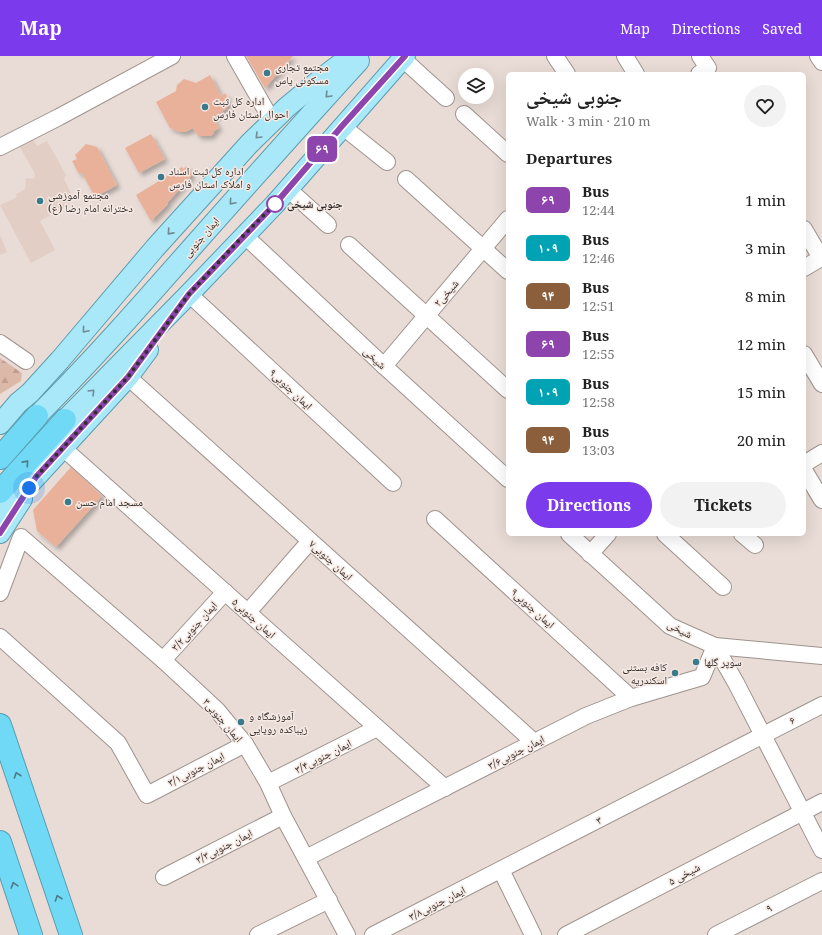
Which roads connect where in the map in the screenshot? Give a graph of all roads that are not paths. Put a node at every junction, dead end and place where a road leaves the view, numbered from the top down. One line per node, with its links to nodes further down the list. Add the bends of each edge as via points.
1 (172, 56): 18 (street)
2 (235, 56): 16 (street)
3 (351, 56): 16 (main road)
4 (364, 56): 41 (main road, ایمان جنوبی, one-way to 41, via 136,311)
5 (555, 56): 11 (street)
6 (626, 56): 12 (street)
7 (700, 56): 13 (street, via 708,68)
8 (818, 56): 10 (street)
9 (404, 58): 14 (street); 17 (main road)
10 (822, 62)
11 (566, 72)
12 (635, 72)
13 (702, 72)
14 (446, 98)
15 (464, 114): 19 (street)
16 (272, 122): 40 (main road, one-way to 40, via 155,248 30,393)
17 (342, 126): 20 (street); 22 (main road)
18 (0, 147)
19 (506, 152)
20 (387, 162)
21 (406, 179): 28 (street)
22 (288, 189): 24 (street); 26 (main road)
23 (506, 221): 28 (street, شیخی۲)
24 (328, 225)
25 (806, 232): 29 (street, via 821,258)
26 (244, 235): 31 (main road); 36 (street, شیخی)
27 (349, 245): 32 (street)
28 (484, 248): 30 (street); 32 (street, شیخی۲)
29 (806, 267)
30 (506, 268)
31 (189, 294): 37 (main road); 42 (main road, one-way to 31); 51 (street, ایمان جنوبی۹)
32 (426, 315): 36 (street, شیخی۲); 39 (street)
33 (0, 344): 35 (street)
34 (806, 357): 38 (street)
35 (26, 362)
36 (384, 366): 50 (street, شیخی)
37 (128, 377): 44 (main road); 61 (street, ایمان جنوبی۷)
38 (822, 384)
39 (506, 388)
40 (9, 406): 43 (main road)
41 (37, 416): 46 (highway)
42 (65, 420): 52 (highway, one-way to 42)
43 (0, 424)
44 (63, 448): 49 (main road); 65 (street, ایمان جنوبی۵)
45 (822, 453): 47 (street)
46 (0, 458)
47 (806, 463)
48 (806, 473): 53 (street)
49 (36, 477): 54 (main road, via 8,506); 56 (main road)
50 (506, 477)
51 (393, 483)
52 (0, 492)
53 (822, 500)
54 (0, 510)
55 (435, 519): 72 (street, ایمان جنوبی۹)
56 (0, 533)
57 (571, 536): 63 (street, شیخی)
58 (606, 536): 63 (street)
59 (667, 536): 64 (street)
60 (744, 536): 62 (street)
61 (310, 541): 67 (street); 77 (street, ایمان جنوبی۷)
62 (755, 545)
63 (590, 554): 69 (street, شیخی, via 670,626)
64 (722, 587)
65 (225, 592): 67 (street, ایمان جنوبی۵); 71 (street, ایمان جنوبی۳/۲)
66 (0, 594): 71 (street, ایمان جنوبی۳, via 21,537)
67 (248, 612): 75 (street, ایمان جنوبی۵)
68 (0, 637): 78 (street, ایمان جنوبی۳/۱, via 118,743 147,795)
69 (715, 646): 70 (street, شیخی); 72 (street, ایمان جنوبی۳/۶, via 702,677); 76 (street)
70 (822, 656)
71 (163, 660): 78 (street, ایمان جنوبی۳, via 218,710)
72 (632, 698): 77 (street, ایمان جنوبی۳/۶, via 586,716)
73 (822, 705): 76 (street, ۶)
74 (0, 726): 92 (highway, one-way to 74)
75 (377, 728): 79 (street, ایمان جنوبی۳/۴); 80 (street, ایمان جنوبی۵)
76 (763, 736): 82 (street); 87 (street, ۳)
77 (534, 742): 80 (street, ایمان جنوبی۳/۶)
78 (245, 744): 79 (street, ایمان جنوبی۳)
79 (268, 783): 83 (street, ایمان جنوبی۳)
80 (445, 788): 86 (street, ایمان جنوبی۳/۶)
81 (822, 802): 82 (street, شیخی ۵)
82 (802, 812): 85 (street); 97 (street, شیخی ۵)
83 (283, 816): 86 (street, ایمان جنوبی۳); 88 (street, ایمان جنوبی۳/۳)
84 (0, 842): 91 (highway, one-way to 84)
85 (822, 850)
86 (306, 858): 90 (street, ایمان جنوبی۳)
87 (501, 870): 95 (street, ایمان جنوبی۳/۸); 96 (street)
88 (164, 877)
89 (822, 881): 98 (street, ۹)
90 (329, 900): 93 (street); 94 (street, ایمان جنوبی۳)
91 (31, 935)
92 (71, 935)
93 (258, 935)
94 (347, 935)
95 (373, 935)
96 (533, 935)
97 (566, 935)
98 (716, 935)

